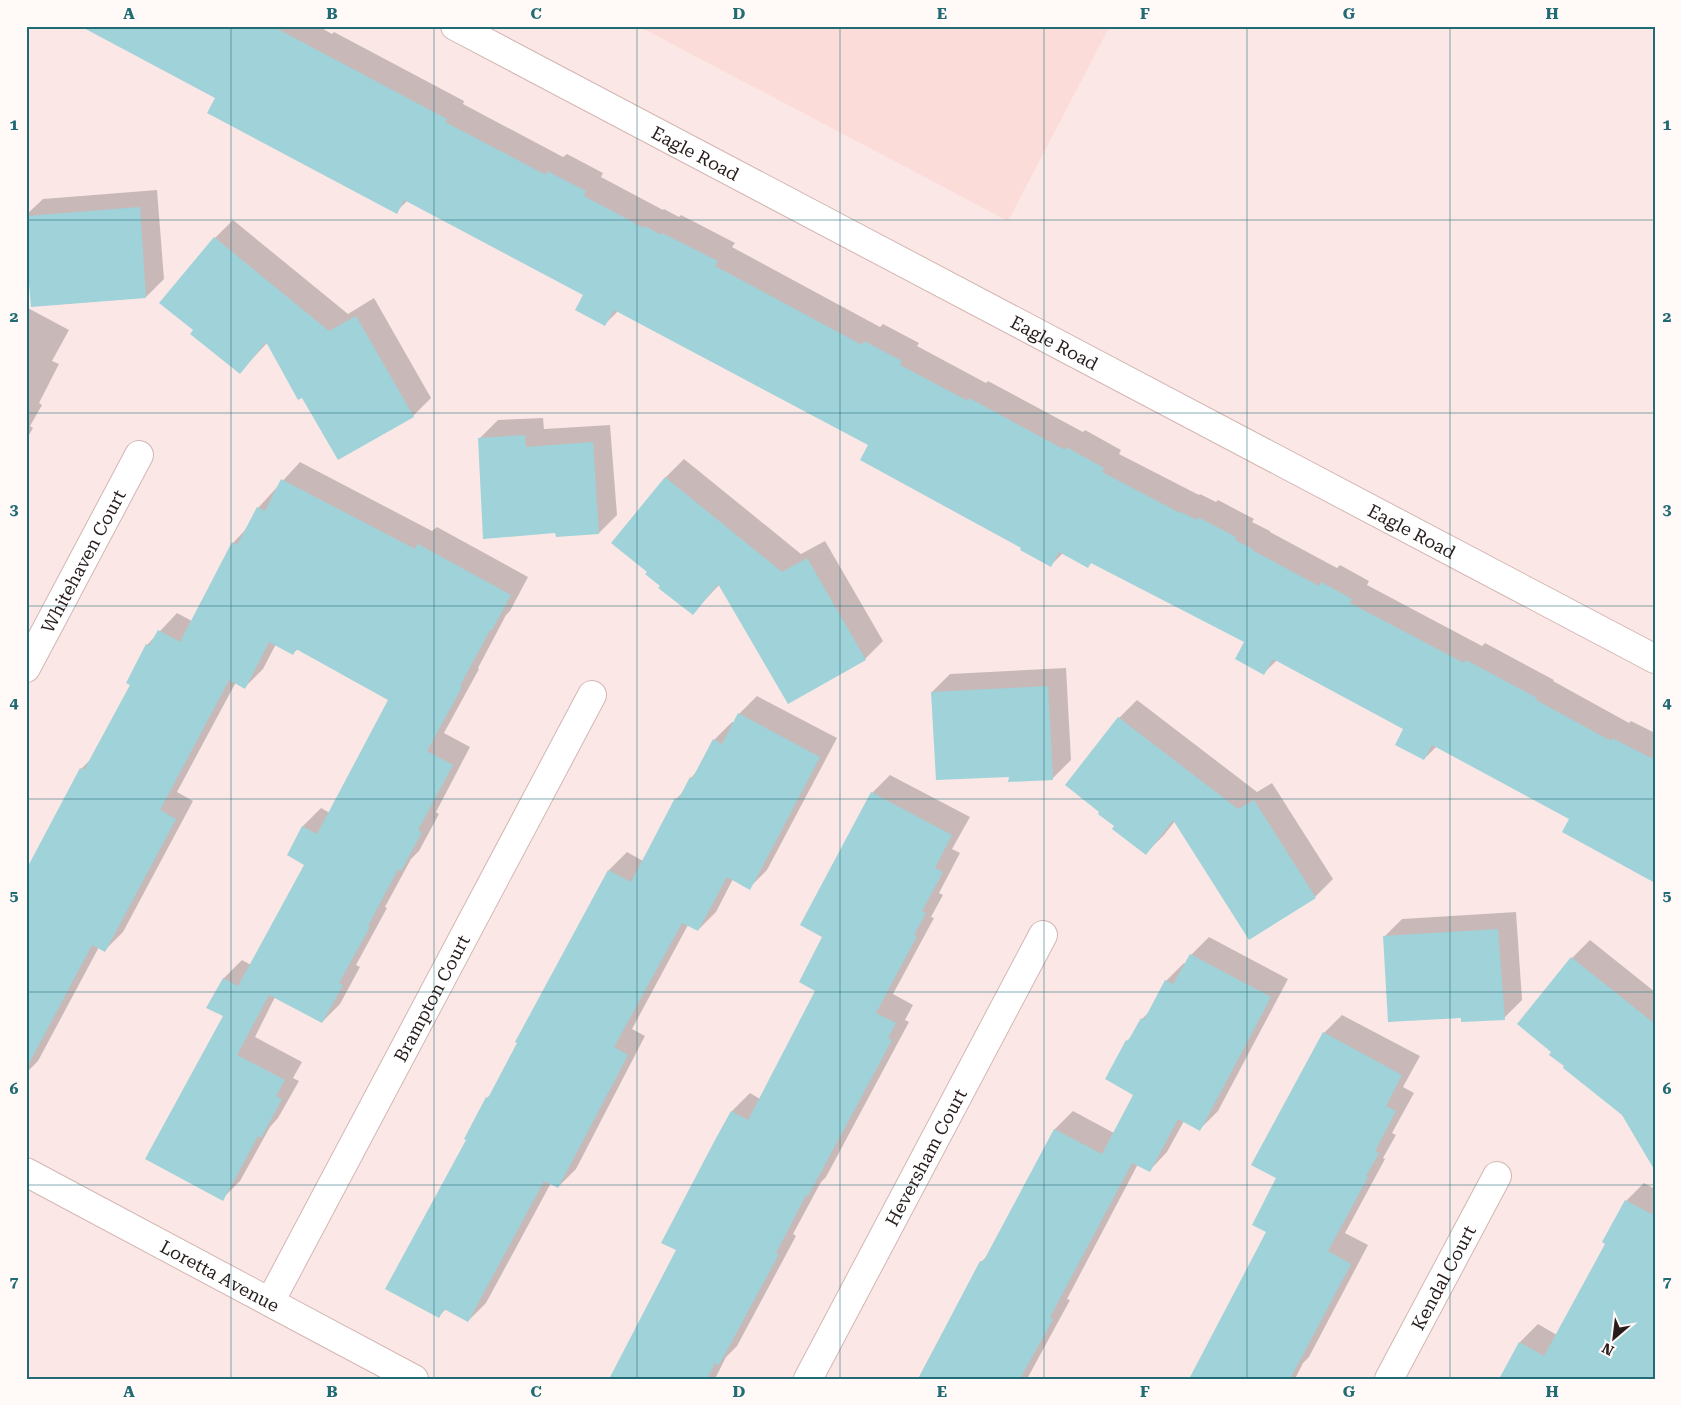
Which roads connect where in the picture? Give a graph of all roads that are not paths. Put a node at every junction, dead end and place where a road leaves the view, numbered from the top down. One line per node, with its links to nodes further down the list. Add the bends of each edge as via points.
1 (455, 26): 3 (street, Eagle Road)
2 (139, 455): 4 (street, Whitehaven Court)
3 (1655, 659)
4 (26, 668)
5 (592, 695): 9 (street, Brampton Court)
6 (1044, 935): 11 (street, Heversham Court)
7 (26, 1172): 9 (street, Loretta Avenue)
8 (1497, 1176): 12 (street, Kendal Court)
9 (270, 1302): 10 (street, Loretta Avenue)
10 (414, 1379)
11 (808, 1379)
12 (1389, 1379)

